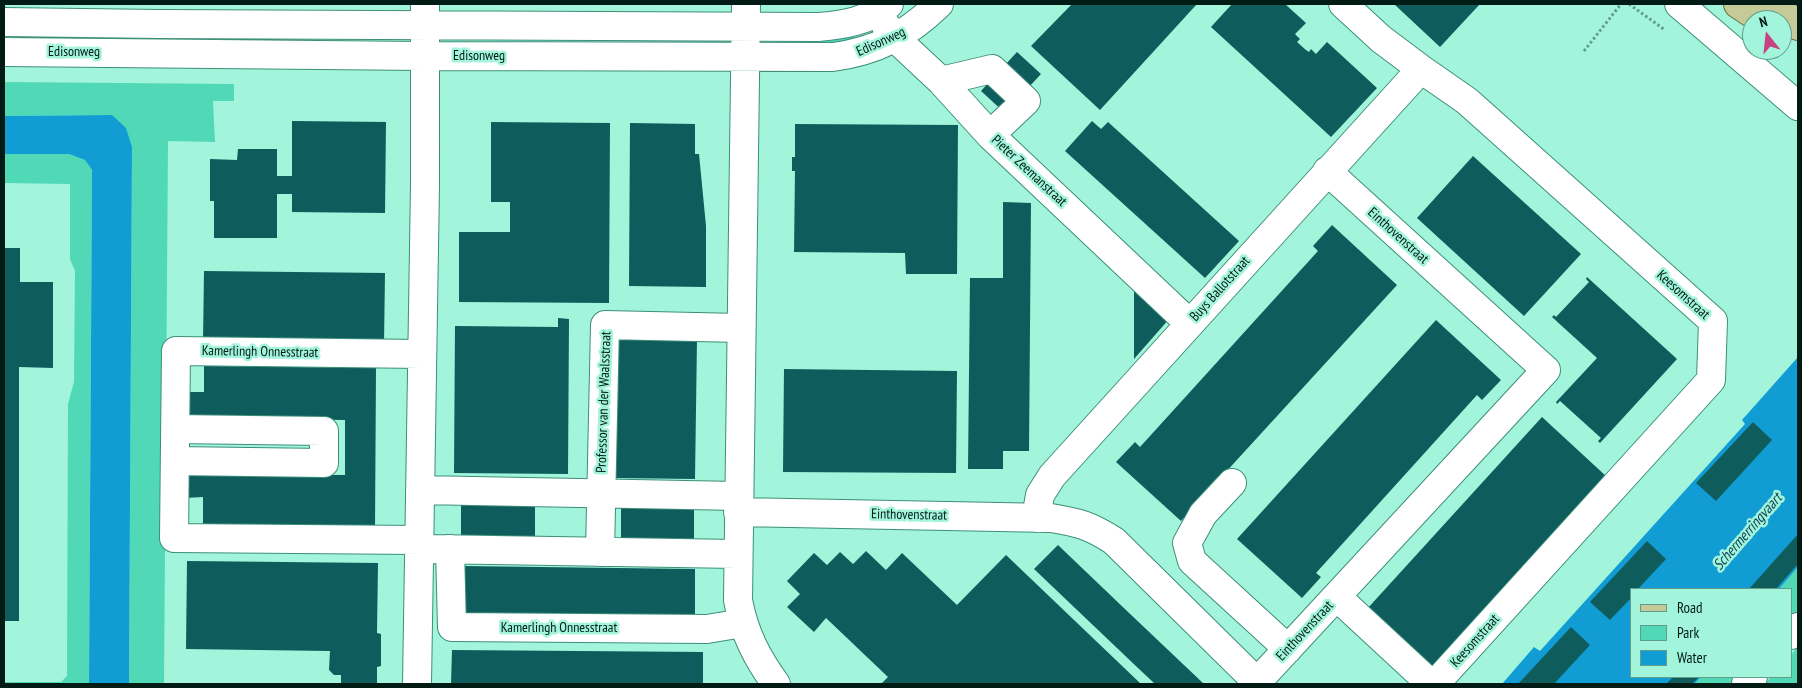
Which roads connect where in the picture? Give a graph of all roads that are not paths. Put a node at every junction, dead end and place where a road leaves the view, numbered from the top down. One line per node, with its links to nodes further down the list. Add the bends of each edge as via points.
1 (939, 4): 10 (street, Edisonweg, via 922,21)
2 (1343, 4): 14 (street, Keesomstraat, via 1381,39)
3 (1678, 4): 16 (street)
4 (1773, 4): 9 (main road)
5 (883, 8): 7 (street, Edisonweg, via 854,22 837,25); 10 (street, Pieter Zeemanstraat)
6 (425, 14): 7 (street, Edisonweg); 8 (street, Edisonweg, via 159,24); 12 (street)
7 (745, 15): 13 (street)
8 (4, 22)
9 (1798, 26)
10 (895, 38): 13 (street, Edisonweg, via 853,54 833,57); 15 (street, Pieter Zeemanstraat)
11 (4, 52): 12 (street, Edisonweg)
12 (424, 56): 13 (street, Edisonweg); 21 (street)
13 (745, 57): 20 (street)
14 (1421, 69): 18 (street, Buys Ballotstraat); 39 (street, Keesomstraat, via 1467,101 1712,321 1711,380)
15 (941, 81): 17 (street, Pieter Zeemanstraat); 17 (street, via 992,68 1026,101)
16 (1798, 106)
17 (990, 135): 19 (street, Pieter Zeemanstraat)
18 (1327, 172): 19 (street, Buys Ballotstraat); 33 (street, Einthovenstraat, via 1546,370)
19 (1189, 322): 28 (street, Buys Ballotstraat, via 1052,476 1040,495)
20 (741, 328): 26 (street, Professor van der Waalsstraat, via 604,325); 27 (street)
21 (422, 354): 22 (street, Kamerlingh Onnesstraat, via 176,351); 25 (street)
22 (175, 429): 23 (street, Kamerlingh Onnesstraat); 23 (street, via 324,431 324,463)
23 (175, 461): 29 (street, Kamerlingh Onnesstraat, via 174,538)
24 (1232, 483): 35 (street, via 1202,514 1186,543 1192,561)
25 (420, 490): 26 (street, Professor van der Waalsstraat); 29 (street)
26 (601, 493): 27 (street, Professor van der Waalsstraat); 31 (street, Professor van der Waalsstraat)
27 (739, 504): 28 (street, Einthovenstraat); 32 (street)
28 (1036, 518): 35 (street, Einthovenstraat, via 1082,524 1114,541 1258,682)
29 (419, 544): 30 (street, Kamerlingh Onnesstraat); 36 (street)
30 (450, 549): 31 (street, Kamerlingh Onnesstraat); 34 (street, Kamerlingh Onnesstraat, via 452,628 707,630)
31 (600, 552): 32 (street, Kamerlingh Onnesstraat)
32 (737, 554): 34 (street, via 738,600)
33 (1337, 597): 35 (street, Einthovenstraat); 38 (street)
34 (743, 623): 37 (street, via 753,649)
35 (1288, 649)
36 (417, 684)
37 (776, 684)
38 (1430, 684)
39 (1435, 684)

